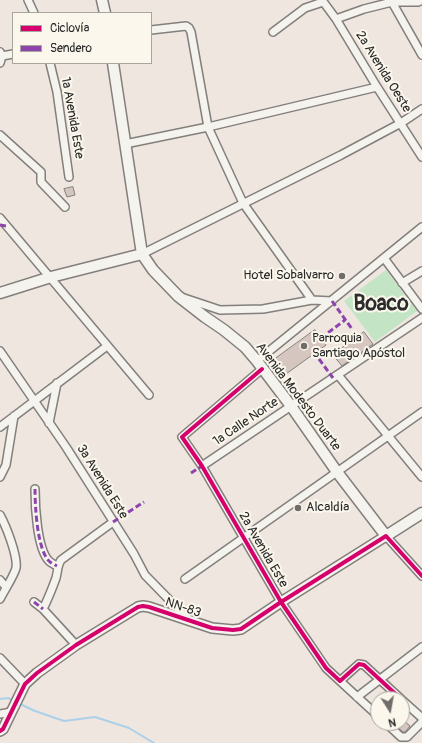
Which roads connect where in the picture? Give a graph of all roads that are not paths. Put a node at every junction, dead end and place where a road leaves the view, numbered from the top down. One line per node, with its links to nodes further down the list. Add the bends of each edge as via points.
1 (28, 0): 6 (street)
2 (102, 0): 7 (main road)
3 (422, 0): 5 (street)
4 (323, 1): 8 (street, 2a Avenida Oeste); 10 (street, via 305,8)
5 (392, 2): 8 (street); 12 (street)
6 (34, 12)
7 (105, 12)
8 (336, 19): 16 (street, 2a Avenida Oeste)
9 (152, 30): 19 (street, via 186,26 189,28)
10 (273, 32)
11 (12, 54): 13 (street)
12 (422, 55)
13 (1, 57)
14 (50, 64): 23 (street, 1a Avenida Este, via 57,92)
15 (113, 64): 21 (main road, Avenida Modesto Duarte)
16 (377, 87): 18 (street, 2a Avenida Oeste); 19 (street)
17 (422, 109): 18 (street)
18 (401, 123): 22 (street, 2a Avenida Oeste); 24 (street)
19 (208, 127): 21 (street); 24 (street)
20 (0, 135): 25 (street, via 41,172 41,182)
21 (125, 144): 29 (main road, Avenida Modesto Duarte)
22 (422, 157)
23 (69, 177)
24 (243, 203): 29 (street); 36 (street)
25 (65, 207)
26 (0, 218): 27 (street)
27 (3, 225): 32 (street)
28 (422, 227): 30 (street)
29 (142, 254): 32 (main road); 35 (main road, Avenida Modesto Duarte, via 153,270)
30 (384, 258): 33 (street); 37 (street)
31 (422, 271): 33 (street)
32 (51, 277): 34 (main road); 40 (street)
33 (402, 283): 38 (street)
34 (0, 293)
35 (178, 296): 36 (street, via 220,310 263,309); 42 (main road, Avenida Modesto Duarte, via 245,347)
36 (312, 300): 37 (street)
37 (332, 301): 42 (street)
38 (422, 309)
39 (422, 318): 43 (street, 1a Calle Norte)
40 (107, 346): 44 (street); 45 (street)
41 (0, 351): 46 (street, 3a Avenida Este)
42 (260, 365): 47 (main road, Avenida Modesto Duarte); 54 (street, 2a Avenida Este, via 182,437)
43 (338, 374): 47 (street, 1a Calle Norte); 53 (street)
44 (57, 383): 46 (street); 50 (street)
45 (149, 395)
46 (34, 401): 49 (street); 50 (street, 3a Avenida Este)
47 (291, 406): 54 (street, 1a Calle Norte); 55 (main road, Avenida Modesto Duarte)
48 (422, 412): 53 (street)
49 (14, 416): 51 (street); 52 (street)
50 (49, 423): 61 (street, 3a Avenida Este)
51 (1, 425): 52 (street)
52 (12, 430): 56 (street, via 6,464)
53 (388, 436): 55 (street); 57 (street)
54 (202, 466): 63 (street, 2a Avenida Este)
55 (337, 472): 62 (main road, Avenida Modesto Duarte); 63 (street)
56 (0, 477)
57 (422, 477)
58 (35, 489): 64 (street, via 41,543 49,561)
59 (422, 513): 62 (main road)
60 (0, 514): 68 (street, via 14,554 16,568)
61 (113, 522): 64 (street, via 61,560); 73 (street, 3a Avenida Este, via 145,575)
62 (386, 536): 65 (street); 71 (street, NN-83 / NN-83)
63 (244, 538): 66 (street); 71 (street, 2a Avenida Este)
64 (57, 566): 72 (street, via 57,574)
65 (422, 576)
66 (185, 579)
67 (0, 580): 68 (street)
68 (6, 587): 69 (street)
69 (0, 599)
70 (34, 602): 72 (street)
71 (281, 602): 73 (street, NN-83 / NN-83, via 237,630 212,628); 78 (street, 2a Avenida Este, via 326,668)
72 (43, 609): 74 (street)
73 (189, 621): 74 (street, NN-83 / NN-83, via 143,606 138,607)
74 (76, 645): 79 (street, NN-83 / NN-83)
75 (422, 647): 77 (street)
76 (0, 658): 79 (street)
77 (380, 679): 78 (street, via 364,665 359,664); 80 (street); 81 (street)
78 (340, 681): 81 (street, 2a Avenida Este)
79 (25, 684): 84 (street, NN-83 / NN-83)
80 (393, 691)
81 (357, 697): 83 (street, 2a Avenida Este)
82 (410, 707): 86 (street)
83 (370, 709)
84 (12, 710): 85 (street); 88 (street, NN-83 / NN-83)
85 (0, 714)
86 (422, 718)
87 (422, 722): 89 (street, via 404,738)
88 (0, 731)
89 (395, 731)

